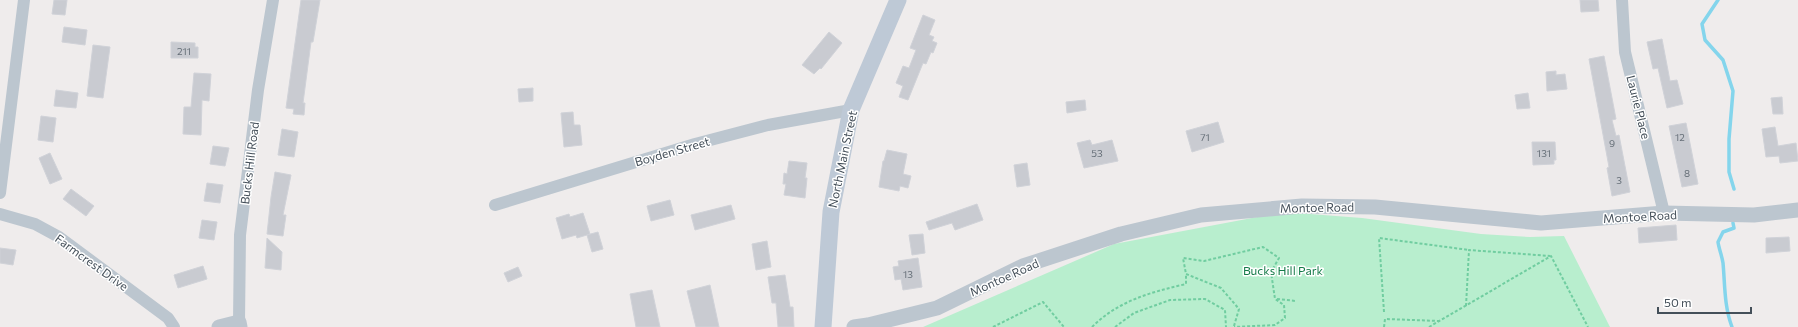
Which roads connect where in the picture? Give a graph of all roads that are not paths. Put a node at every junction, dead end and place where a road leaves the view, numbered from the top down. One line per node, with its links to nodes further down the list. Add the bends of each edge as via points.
1 (24, 0): 6 (street)
2 (273, 0): 11 (street, Bucks Hill Road, via 258,90 240,235)
3 (898, 0): 5 (main road, North Main Street)
4 (1622, 0): 9 (street, Laurie Place, via 1625,52)
5 (851, 110): 7 (street, Boyden Street, via 768,125 695,144); 14 (main road, North Main Street, via 830,212)
6 (0, 193)
7 (496, 205)
8 (1798, 210): 9 (street, Montoe Road, via 1754,215)
9 (1664, 213): 15 (street, Montoe Road, via 1541,222 1376,207 1302,206 1201,215 1121,234 1023,266 937,308 868,326)
10 (0, 214): 12 (street, Farmcrest Drive, via 34,224 59,237 168,318)
11 (239, 325): 13 (street)
12 (174, 327)
13 (219, 327)
14 (823, 327)
15 (854, 327)

